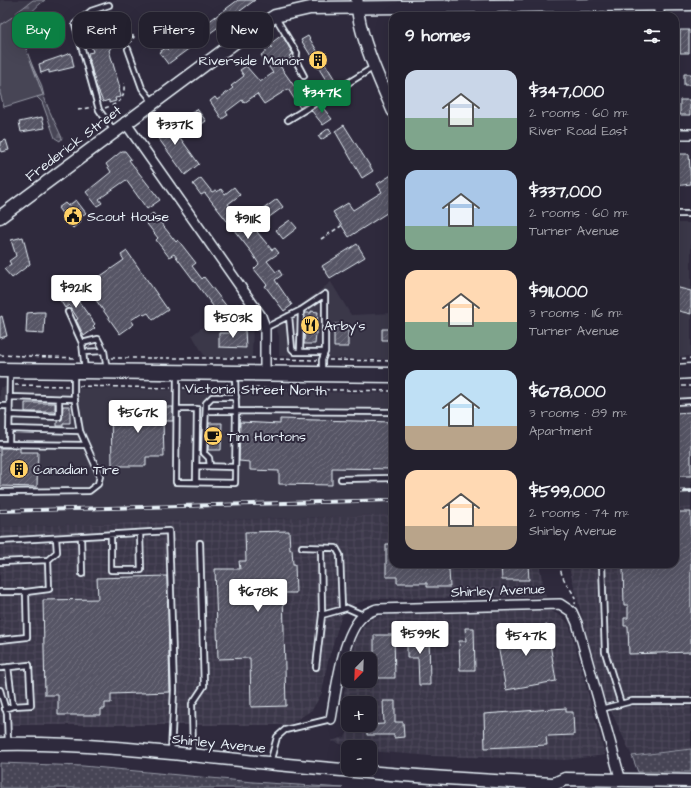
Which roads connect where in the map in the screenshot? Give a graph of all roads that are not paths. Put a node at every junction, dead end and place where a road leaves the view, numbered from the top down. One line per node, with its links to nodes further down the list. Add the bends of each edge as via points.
1 (357, 4): 4 (main road, Frederick Street); 5 (main road, Frederick Street, via 310,8); 7 (street)
2 (691, 4): 4 (main road, Frederick Street)
3 (109, 5): 13 (lane, via 91,11 75,24 98,108)
4 (659, 7)
5 (275, 16): 8 (lane, via 297,53 296,61); 9 (main road, Frederick Street)
6 (128, 49): 9 (lane, via 142,88)
7 (374, 67): 10 (street); 11 (lane)
8 (304, 76)
9 (153, 102): 12 (main road, Frederick Street)
10 (389, 102)
11 (288, 120)
12 (125, 122): 13 (main road, Frederick Street); 22 (street, via 261,316)
13 (114, 131): 18 (main road, Frederick Street)
14 (679, 134): 15 (street)
15 (691, 134)
16 (679, 214): 17 (lane)
17 (691, 214)
18 (0, 217)
19 (301, 310): 21 (lane); 25 (lane); 27 (lane, via 325,294)
20 (68, 312): 23 (lane)
21 (289, 316): 22 (lane); 25 (lane, via 292,349 295,352)
22 (265, 328): 35 (street)
23 (82, 343): 24 (lane, via 98,339); 26 (lane)
24 (104, 351): 26 (lane); 28 (lane)
25 (300, 351): 27 (lane)
26 (83, 352): 29 (lane)
27 (325, 352): 36 (lane)
28 (106, 365): 29 (main road, Victoria Street North); 33 (main road, Victoria Street North)
29 (81, 367): 30 (main road, Victoria Street North); 41 (lane, via 74,386)
30 (5, 370): 39 (lane, via 10,385)
31 (691, 371): 32 (main road)
32 (679, 372)
33 (177, 373): 34 (main road, Victoria Street North); 46 (lane)
34 (235, 374): 35 (main road, Victoria Street North); 38 (lane)
35 (265, 374): 36 (main road, Victoria Street North)
36 (322, 374): 37 (main road, Victoria Street North)
37 (389, 375)
38 (236, 397): 48 (lane); 57 (lane, via 212,398 206,403 204,453 209,458)
39 (10, 398): 40 (lane, via 46,401); 45 (lane)
40 (59, 399): 41 (lane); 50 (lane, via 59,417 45,414)
41 (75, 399): 52 (lane)
42 (691, 401): 43 (lane)
43 (679, 402)
44 (0, 406): 45 (lane)
45 (9, 406): 50 (lane)
46 (177, 409): 56 (lane, via 197,409); 61 (lane, via 176,482)
47 (210, 411): 48 (lane)
48 (236, 411): 49 (lane); 58 (lane)
49 (389, 412)
50 (9, 415): 51 (lane)
51 (9, 430): 52 (lane); 54 (lane)
52 (80, 431): 55 (lane)
53 (0, 444): 54 (lane)
54 (9, 444): 55 (lane)
55 (86, 445): 62 (lane, via 100,476 98,484 89,491)
56 (197, 466): 57 (lane); 61 (lane)
57 (210, 466): 58 (lane)
58 (235, 467): 61 (lane, via 235,483)
59 (389, 478): 60 (lane)
60 (342, 479)
61 (196, 482)
62 (0, 492)
63 (140, 533): 64 (lane); 64 (lane, via 140,570 111,570); 92 (lane, via 169,531 174,690)
64 (111, 535): 65 (lane)
65 (81, 536): 66 (lane); 74 (lane)
66 (56, 538): 67 (lane); 71 (lane, via 57,552)
67 (0, 541)
68 (200, 543): 93 (lane, via 204,686 192,704)
69 (302, 547): 70 (lane)
70 (321, 548): 77 (lane, via 336,548 340,555); 78 (lane)
71 (48, 560): 72 (lane); 76 (lane, via 49,589)
72 (0, 562)
73 (602, 568): 86 (lane, via 605,652)
74 (82, 574)
75 (0, 592): 76 (lane)
76 (26, 592): 80 (lane, via 26,637)
77 (342, 609): 78 (lane); 79 (lane, via 347,608)
78 (322, 615): 82 (lane)
79 (363, 615): 89 (street, Shirley Avenue, via 377,609 560,604 572,612 577,623); 90 (street, via 352,629 346,647)
80 (0, 640)
81 (8, 667): 83 (lane); 87 (lane); 87 (lane, via 29,665 31,705)
82 (316, 667)
83 (0, 668)
84 (0, 690): 88 (lane)
85 (691, 701): 86 (lane, via 632,701)
86 (621, 704): 89 (lane)
87 (14, 706): 88 (lane)
88 (5, 709): 91 (lane)
89 (601, 709): 96 (street)
90 (331, 719): 94 (lane, via 285,730 276,737)
91 (4, 744): 92 (main road, Shirley Avenue)
92 (171, 753): 93 (main road, Shirley Avenue)
93 (193, 755): 94 (main road, Shirley Avenue)
94 (270, 763): 97 (main road, Shirley Avenue, via 440,779)
95 (691, 781): 96 (main road, Shirley Avenue)
96 (622, 784): 97 (main road, Shirley Avenue, via 565,779)
97 (557, 786)

